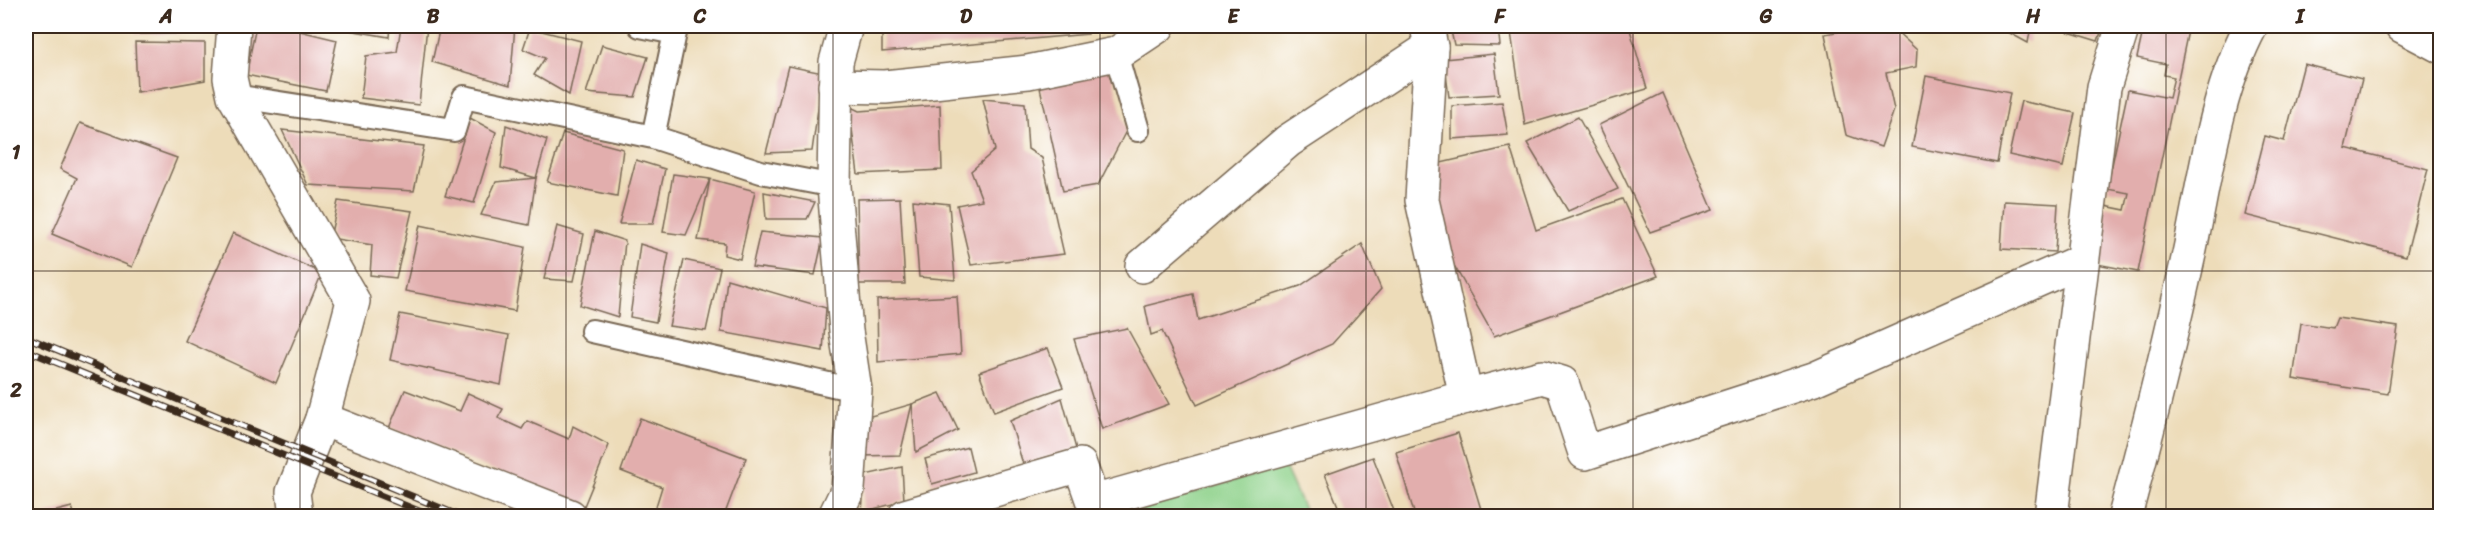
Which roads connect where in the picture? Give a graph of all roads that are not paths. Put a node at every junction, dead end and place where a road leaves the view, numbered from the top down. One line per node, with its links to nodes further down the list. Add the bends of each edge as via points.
1 (234, 26): 12 (main road, via 230,78)
2 (640, 26): 14 (lane, via 675,33)
3 (846, 26): 11 (main road, via 836,62)
4 (1158, 26): 10 (main road)
5 (2123, 26): 16 (main road, via 2104,87)
6 (2251, 26): 27 (main road, via 2238,49 2219,112 2171,340)
7 (2402, 26): 9 (main road)
8 (1429, 36): 17 (main road, via 1288,141); 20 (main road, via 1422,200)
9 (2440, 46)
10 (1116, 54): 11 (main road, via 1028,72 885,87); 13 (lane)
11 (835, 86): 15 (main road)
12 (234, 96): 14 (lane, via 454,130 464,97); 21 (main road, via 353,301)
13 (1138, 130)
14 (653, 137): 15 (lane, via 760,172)
15 (834, 186): 19 (main road)
16 (2081, 261): 20 (main road, via 1814,379 1585,453 1562,383 1542,377); 26 (main road)
17 (1142, 266)
18 (592, 331): 19 (lane)
19 (855, 390): 24 (main road, via 848,489)
20 (1466, 397): 25 (main road, via 1093,502 1080,465)
21 (322, 419): 22 (main road, via 293,492); 23 (main road)
22 (296, 516)
23 (570, 516)
24 (835, 516)
25 (905, 516)
26 (2051, 516)
27 (2125, 516)

